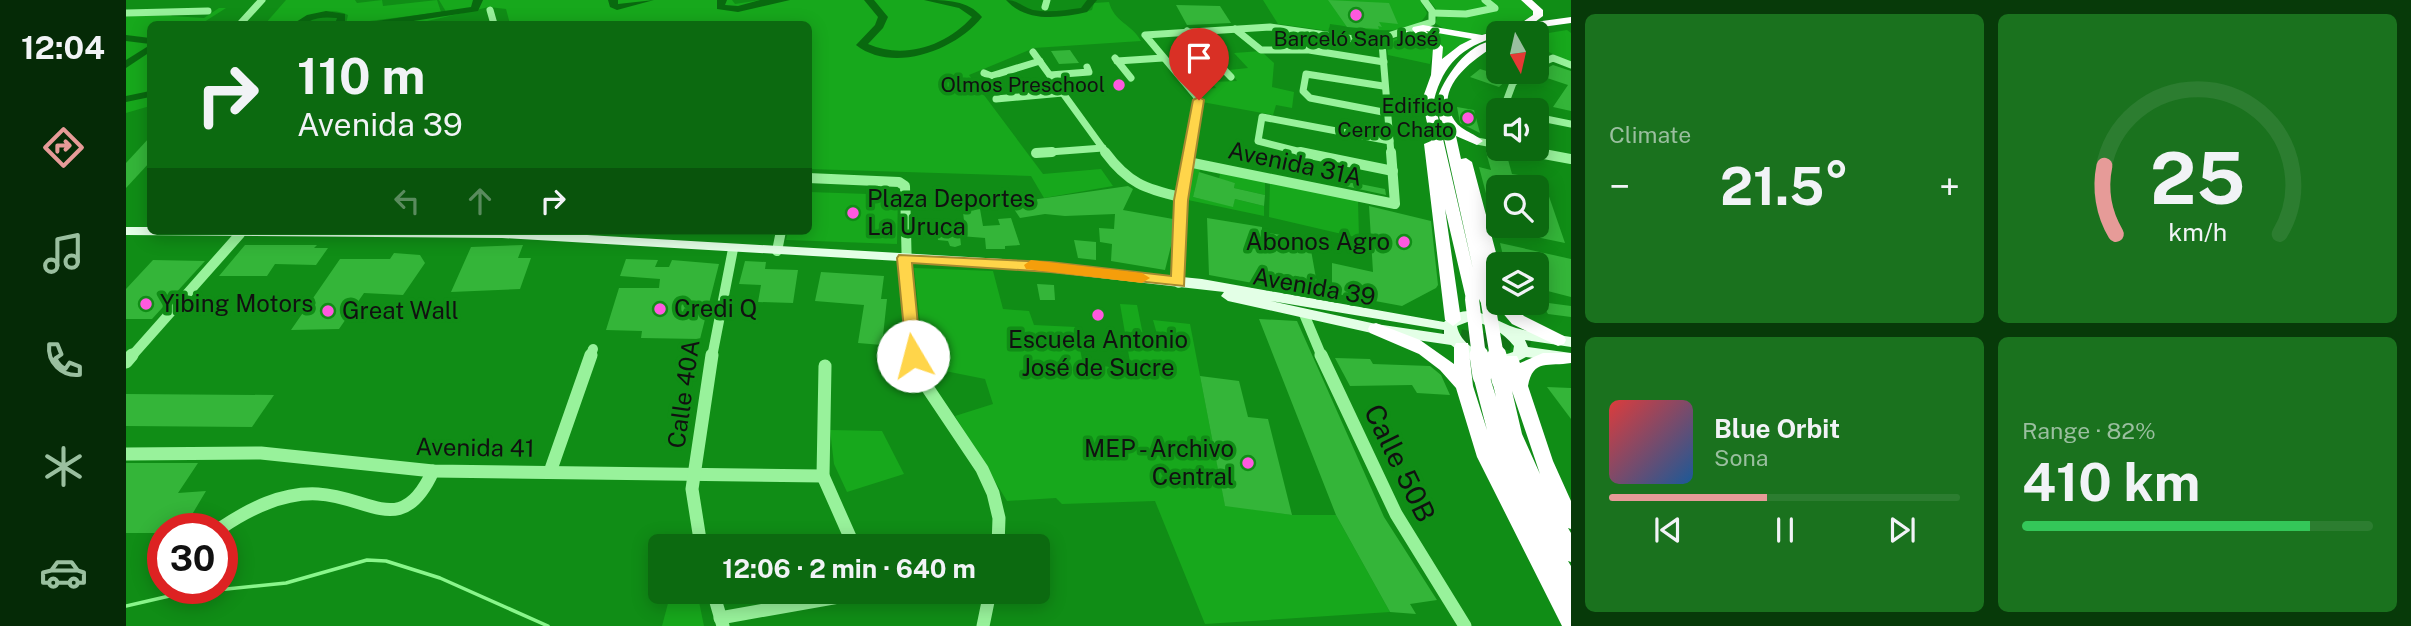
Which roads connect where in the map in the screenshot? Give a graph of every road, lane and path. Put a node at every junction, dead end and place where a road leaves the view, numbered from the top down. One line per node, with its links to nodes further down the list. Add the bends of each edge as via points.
1 (262, 0): 10 (street)
2 (1424, 0): 14 (street)
3 (1526, 0): 12 (highway, via 1538,10)
4 (1537, 0): 9 (highway, via 1552,11)
5 (1487, 1): 14 (street, via 1495,8)
6 (490, 10): 11 (street)
7 (208, 11): 8 (street)
8 (126, 13)
9 (1571, 15)
10 (243, 21)
11 (493, 21)
12 (1532, 21)
13 (1571, 24): 15 (highway); 16 (highway)
14 (1426, 26): 19 (highway); 21 (highway); 32 (highway, via 1438,47)
15 (1549, 27)
16 (1549, 27)
17 (1235, 29): 18 (street); 22 (street, via 1283,27); 28 (street, via 1256,48 1267,51 1309,50)
18 (1187, 31): 25 (street, via 1145,35); 34 (street)
19 (1402, 33): 22 (street, via 1384,38)
20 (1486, 36): 21 (highway)
21 (1481, 37): 32 (highway, via 1454,54)
22 (1382, 43): 28 (street)
23 (1486, 47): 41 (highway, via 1450,77 1442,102)
24 (1033, 52): 27 (street)
25 (1163, 58): 35 (street, via 1115,58); 52 (street, via 1199,100)
26 (1549, 58): 29 (street)
27 (1040, 61): 31 (street, via 990,76); 33 (street)
28 (1384, 62): 36 (street)
29 (1571, 65)
30 (1087, 67): 33 (street, via 1089,72)
31 (984, 73)
32 (1435, 74): 39 (highway)
33 (1050, 75): 37 (street)
34 (1231, 77)
35 (1131, 78)
36 (1383, 86): 40 (street); 40 (street, via 1304,76 1304,95)
37 (1063, 93): 38 (street); 47 (street)
38 (996, 99)
39 (1428, 100): 66 (highway); 73 (highway)
40 (1388, 113): 44 (street)
41 (1444, 118): 45 (highway, via 1459,133); 48 (highway); 65 (highway)
42 (1549, 120): 43 (street)
43 (1571, 124)
44 (1390, 141): 53 (street); 53 (street, via 1262,117 1260,143)
45 (1477, 141): 46 (street); 48 (highway, via 1464,142)
46 (1486, 143)
47 (1103, 148): 49 (street); 55 (street, via 1128,181)
48 (1463, 152): 64 (highway)
49 (1036, 153)
50 (1549, 155): 51 (street)
51 (1571, 159)
52 (1188, 162): 53 (street, Avenida 31A, via 1395,204); 55 (street)
53 (1394, 171)
54 (812, 178): 63 (street, via 905,186)
55 (1181, 197): 67 (street)
56 (126, 231): 57 (main road, Avenida 39)
57 (147, 231)
58 (238, 235): 80 (street)
59 (517, 235): 61 (main road, Avenida 39)
60 (780, 235): 62 (street)
61 (733, 249): 62 (main road, Avenida 39); 87 (street, Calle 40A)
62 (777, 251): 63 (main road, Avenida 39)
63 (905, 258): 67 (main road, Avenida 39, via 1050,267); 93 (street, via 913,356 921,376 984,471 997,500)
64 (1486, 264)
65 (1486, 272)
66 (1486, 277)
67 (1179, 282): 68 (main road, Avenida 39)
68 (1202, 287): 69 (main road); 73 (main road, Avenida 39)
69 (1304, 314): 74 (main road); 102 (street, Calle 50B, via 1389,501)
70 (1491, 315): 82 (highway, bridge)
71 (1500, 315): 75 (highway)
72 (1512, 315): 79 (highway)
73 (1445, 326): 75 (main road, Avenida 39, via 1470,316); 76 (main road)
74 (1376, 329): 76 (main road); 82 (highway, via 1428,350 1455,373)
75 (1506, 329): 78 (main road); 79 (main road, Avenida 39)
76 (1459, 344): 78 (main road, via 1492,360); 82 (highway)
77 (593, 349): 86 (street)
78 (1522, 350): 79 (main road); 83 (highway)
79 (1568, 350): 83 (highway, via 1529,364)
80 (126, 362)
81 (825, 366): 88 (street)
82 (1483, 381): 94 (highway); 95 (highway, via 1520,493); 99 (highway, via 1486,457)
83 (1520, 387): 90 (highway, via 1531,430)
84 (126, 454): 85 (street, Avenida 41, via 261,453)
85 (433, 471): 86 (street, Avenida 41); 89 (street, via 421,498 393,512 320,494 293,495)
86 (550, 472): 87 (street, Avenida 41)
87 (695, 473): 88 (street, Avenida 41); 91 (street, Calle 40A, via 692,489)
88 (823, 476): 92 (street)
89 (238, 516)
90 (1571, 520)
91 (699, 534)
92 (849, 534)
93 (1000, 534)
94 (1571, 553)
95 (1571, 587)
96 (716, 604): 100 (street)
97 (809, 604): 100 (street)
98 (988, 604): 101 (street)
99 (1571, 621)
100 (721, 622)
101 (983, 626)
102 (1465, 626)

